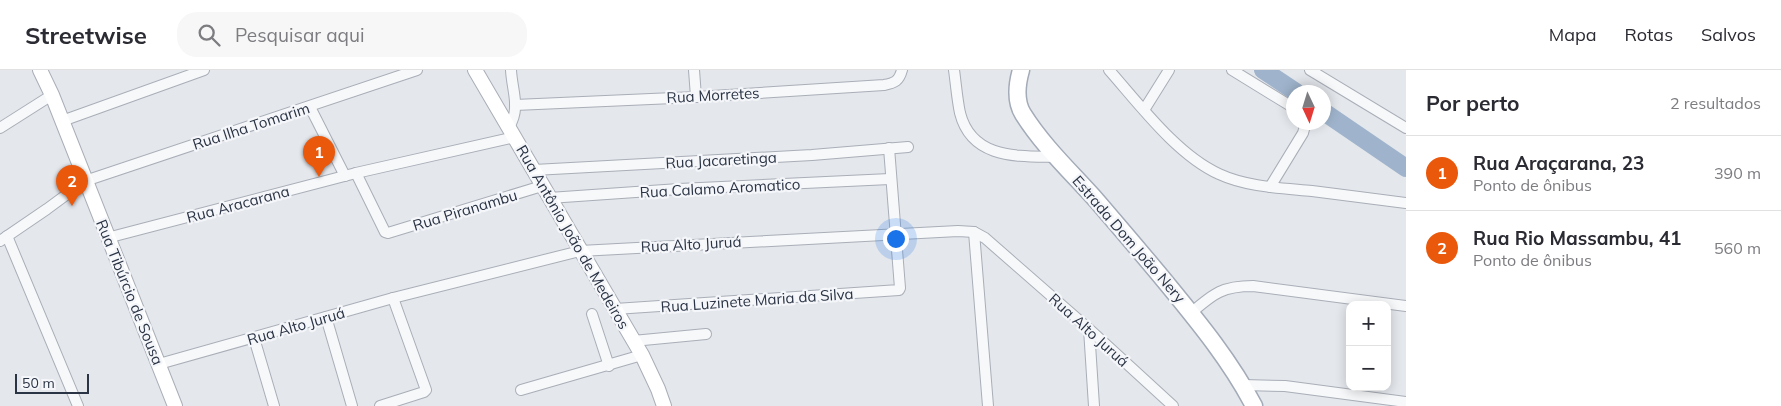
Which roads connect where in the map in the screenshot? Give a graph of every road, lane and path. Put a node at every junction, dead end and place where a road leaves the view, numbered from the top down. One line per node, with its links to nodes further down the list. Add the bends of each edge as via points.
1 (40, 70): 14 (main road, Rua Tibúrcio de Sousa)
2 (204, 70): 20 (street)
3 (417, 70): 18 (street, Rua Ilha Tomarim)
4 (475, 70): 24 (main road, Rua Antônio João de Medeiros)
5 (511, 70): 17 (street)
6 (694, 70): 15 (street)
7 (902, 70): 15 (street, Rua Morretes, via 897,82 884,85)
8 (954, 70): 27 (street, via 960,113 972,138 994,152)
9 (1021, 70): 27 (main road, Estrada Dom João Nery, via 1018,102)
10 (1109, 70): 19 (street)
11 (1169, 70): 19 (street)
12 (1232, 70): 16 (street)
13 (1310, 70): 22 (street)
14 (52, 95): 20 (main road, Rua Tibúrcio de Sousa); 21 (street)
15 (696, 97): 17 (street, Rua Morretes)
16 (1286, 103)
17 (515, 105): 24 (street)
18 (310, 107): 30 (street); 32 (street, Rua Ilha Tomarim)
19 (1144, 110): 33 (street, via 1176,144 1200,163 1238,181)
20 (62, 121): 32 (main road, Rua Tibúrcio de Sousa)
21 (0, 128)
22 (1406, 128)
23 (1304, 130): 33 (street)
24 (512, 132): 28 (main road, Rua Antônio João de Medeiros); 29 (street, Rua Aracarana)
25 (908, 147): 26 (street, Rua Jacaretinga)
26 (889, 148): 28 (street, Rua Jacaretinga); 31 (street)
27 (1057, 157): 44 (main road, Estrada Dom João Nery)
28 (534, 170): 34 (main road, Rua Antônio João de Medeiros)
29 (356, 173): 30 (street, Rua Aracarana); 34 (street, Rua Piranambu, via 388,233)
30 (345, 176): 38 (street, Rua Aracarana)
31 (890, 179): 34 (street, Rua Calamo Aromatico); 37 (street)
32 (85, 181): 38 (main road, Rua Tibúrcio de Sousa); 39 (street, Rua Ilha Tomarim)
33 (1270, 187): 35 (street)
34 (546, 192): 40 (main road, Rua Antônio João de Medeiros)
35 (1406, 203)
36 (974, 232): 37 (street, Rua Alto Juruá); 47 (street, Rua Alto Juruá); 63 (street)
37 (897, 233): 40 (street, Rua Alto Juruá); 43 (street, Rua Luzinete Maria da Silva, via 899,290)
38 (108, 238): 52 (main road, Rua Tibúrcio de Sousa)
39 (4, 239): 57 (street)
40 (580, 250): 41 (street, Rua Alto Juruá); 43 (main road, Rua Antônio João de Medeiros)
41 (393, 298): 46 (street, Rua Alto Juruá); 61 (street, via 426,388)
42 (1406, 306): 44 (street, via 1234,286 1208,298)
43 (615, 309): 50 (main road, Rua Antônio João de Medeiros)
44 (1191, 313): 54 (main road, Estrada Dom João Nery)
45 (592, 314): 53 (street)
46 (326, 317): 49 (street, Rua Alto Juruá); 60 (street)
47 (1089, 329): 64 (street); 65 (street, Rua Alto Juruá)
48 (706, 334): 50 (street)
49 (254, 338): 52 (street, Rua Alto Juruá); 59 (street)
50 (633, 340): 51 (main road, Rua Antônio João de Medeiros)
51 (642, 355): 53 (street); 62 (main road, Rua Antônio João de Medeiros)
52 (159, 364): 58 (main road, Rua Tibúrcio de Sousa)
53 (609, 366): 55 (street)
54 (1243, 384): 56 (street, via 1285,386); 66 (main road, Estrada Dom João Nery)
55 (521, 390)
56 (1406, 402)
57 (78, 406)
58 (175, 406)
59 (274, 406)
60 (352, 406)
61 (380, 406)
62 (664, 406)
63 (988, 406)
64 (1094, 406)
65 (1173, 406)
66 (1254, 406)

